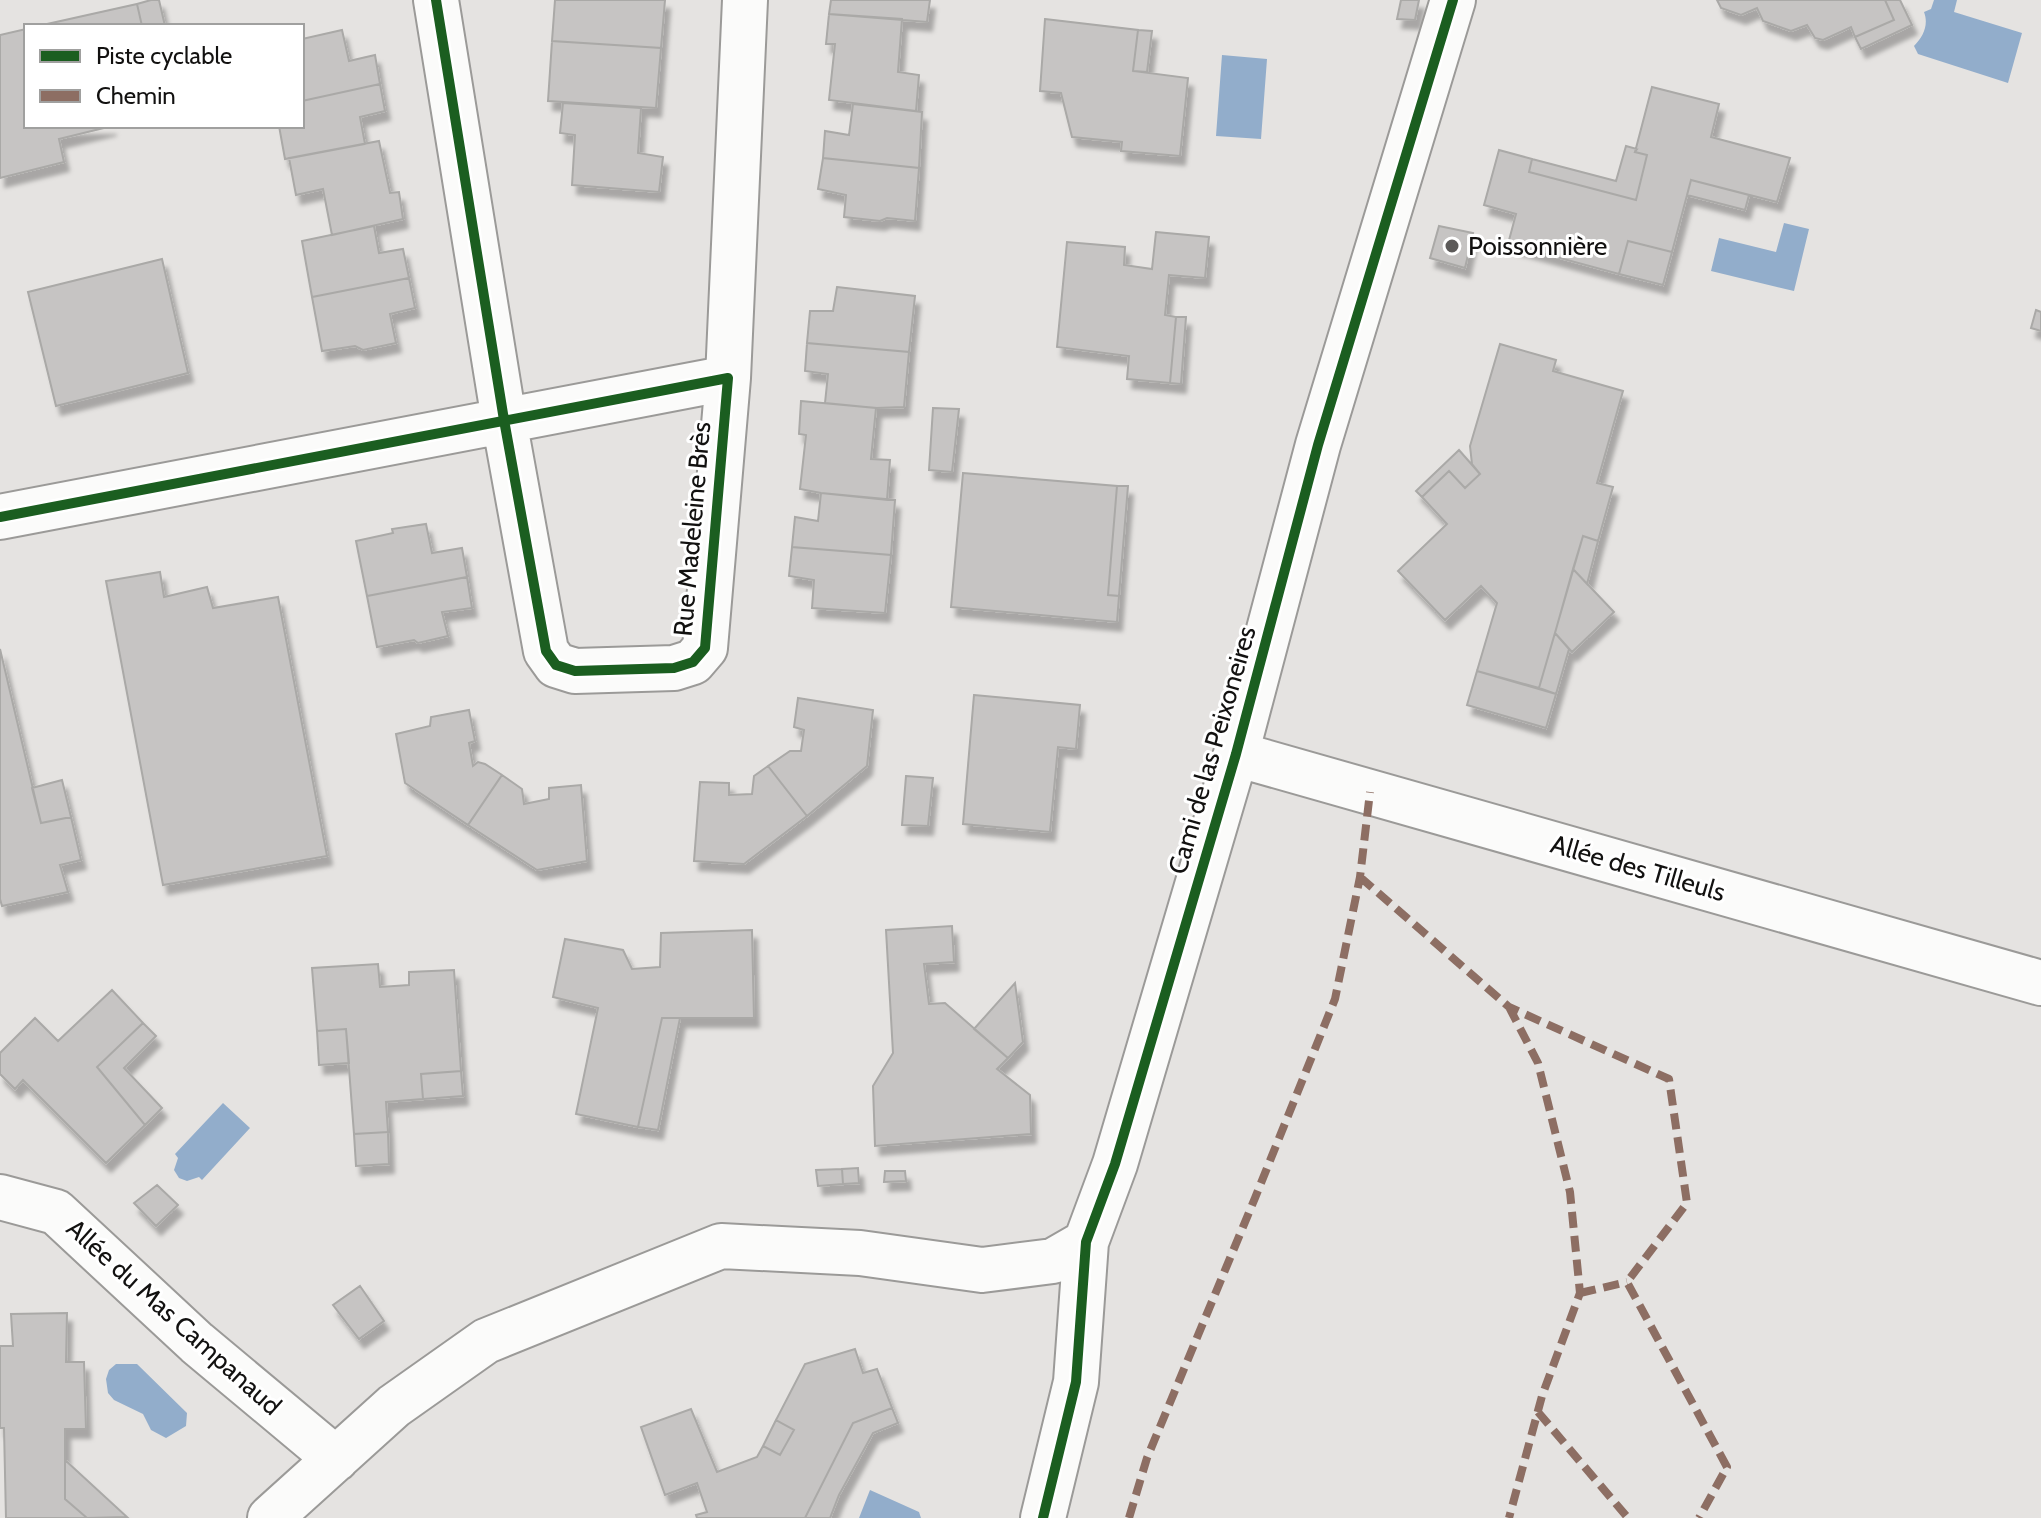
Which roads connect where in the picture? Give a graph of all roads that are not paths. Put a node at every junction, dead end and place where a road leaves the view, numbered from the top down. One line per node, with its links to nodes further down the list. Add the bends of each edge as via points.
1 (436, 0): 5 (street, Rue Madeleine Brès)
2 (745, 0): 4 (street, Rue Madeleine Brès)
3 (1453, 0): 7 (street, Cami de las Peixoneires, via 1318,445)
4 (728, 378): 5 (street, Rue Madeleine Brès); 5 (street, Rue Madeleine Brès, via 705,648 693,662 674,668 575,671 556,665 546,651)
5 (504, 420): 6 (street, Rue Madeleine Brès)
6 (0, 517)
7 (1236, 754): 8 (street, Allée des Tilleuls); 10 (street, Cami de las Peixoneires, via 1115,1164)
8 (2041, 983)
9 (0, 1197): 11 (street, Allée du Mas Campanaud, via 56,1212 197,1343)
10 (1086, 1242): 11 (street, via 1053,1261 982,1270 860,1253 721,1246 486,1341 394,1406); 13 (street, Cami de las Peixoneires, via 1076,1382)
11 (336, 1459): 12 (street)
12 (270, 1518)
13 (1043, 1518)

